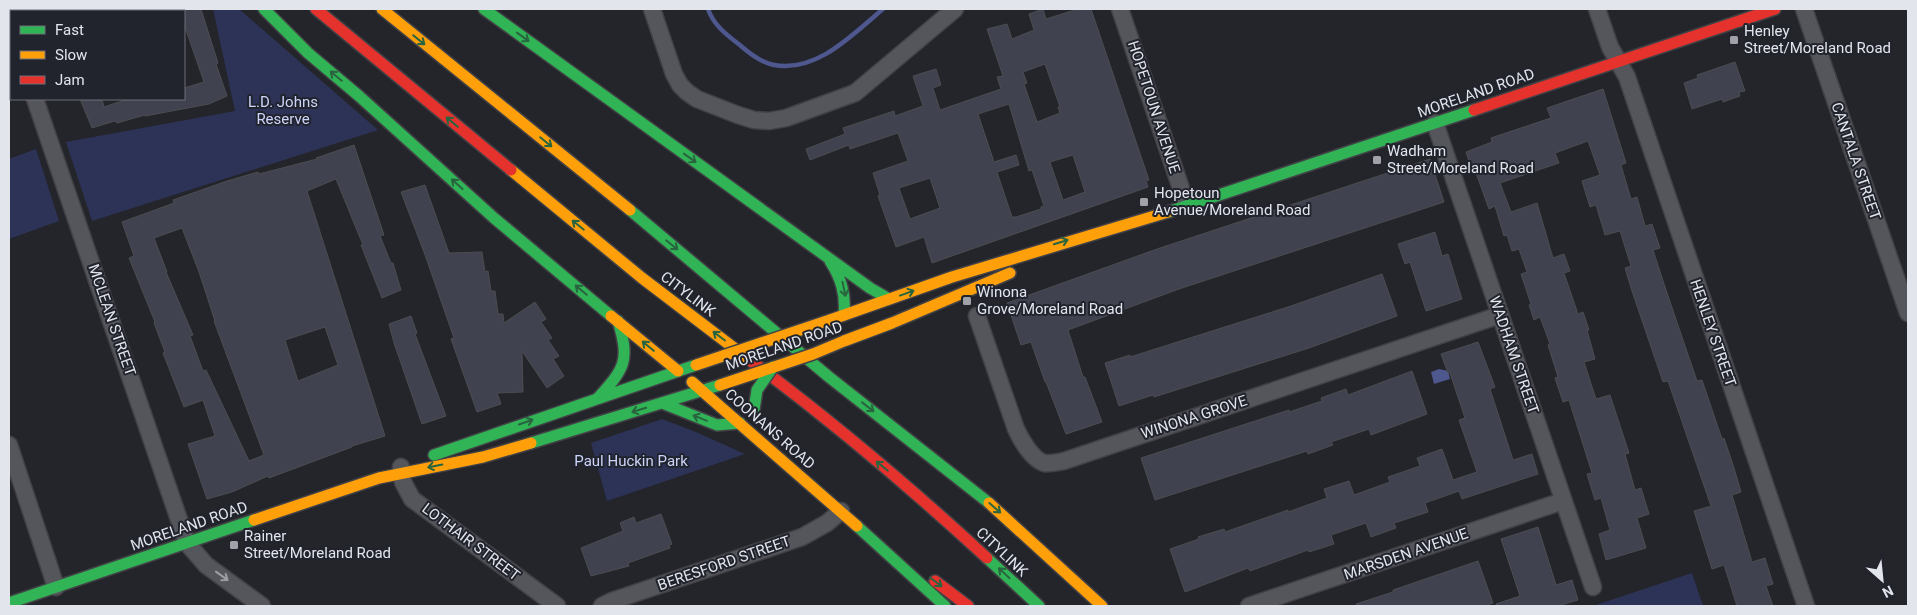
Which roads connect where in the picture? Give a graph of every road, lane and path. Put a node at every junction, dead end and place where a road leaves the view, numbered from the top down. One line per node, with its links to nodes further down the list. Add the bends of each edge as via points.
1 (264, 9): 21 (main road, COONANS ROAD, one-way to 1, via 494,218 308,53)
2 (316, 9): 43 (main road, CITYLINK, one-way to 2, via 931,507 786,387 642,278)
3 (382, 9): 44 (main road, CITYLINK, one-way to 44, via 830,377 993,506)
4 (484, 9): 15 (main road, one-way to 15)
5 (652, 9): 6 (street, via 674,74 686,92 754,120 786,118 855,93)
6 (955, 9)
7 (1120, 9): 14 (street, HOPETOUN AVENUE)
8 (1596, 9): 11 (street, HENLEY STREET)
9 (1775, 9): 11 (main road, MORELAND ROAD)
10 (1804, 9): 17 (street, CANTALA STREET)
11 (1618, 62): 13 (main road, MORELAND ROAD); 46 (street, HENLEY STREET, via 1627,78)
12 (35, 100): 34 (street, MCLEAN STREET)
13 (1435, 123): 14 (main road, MORELAND ROAD); 19 (street, WADHAM STREET)
14 (1187, 206): 16 (main road, MORELAND ROAD, one-way to 14, via 1046,247); 22 (main road, MORELAND ROAD, bridge)
15 (808, 242): 16 (main road); 18 (main road, one-way to 18, via 829,260 843,283)
16 (889, 299): 18 (main road, MORELAND ROAD)
17 (1908, 313)
18 (844, 315): 22 (main road, via 828,341); 24 (main road, MORELAND ROAD, bridge)
19 (1500, 315): 20 (street, WINONA GROVE, via 1064,461 1047,463 1035,456 1016,429); 32 (street, WADHAM STREET)
20 (977, 316)
21 (618, 321): 24 (main road, COONANS ROAD, one-way to 21); 26 (main road, via 624,338 624,363)
22 (813, 354): 23 (main road, MORELAND ROAD, bridge)
23 (773, 367): 25 (main road, MORELAND ROAD, bridge); 29 (main road, bridge, via 757,390 754,410)
24 (678, 371): 25 (main road, COONANS ROAD); 26 (main road, MORELAND ROAD)
25 (703, 390): 27 (main road, MORELAND ROAD); 28 (main road, COONANS ROAD)
26 (598, 398): 31 (main road, MORELAND ROAD, one-way to 26)
27 (662, 403): 28 (main road, one-way to 27, via 717,425); 31 (main road, MORELAND ROAD, one-way to 31, via 483,457)
28 (740, 423): 29 (main road, COONANS ROAD)
29 (760, 441): 33 (main road, COONANS ROAD)
30 (9, 445): 35 (street)
31 (401, 470): 34 (main road, MORELAND ROAD); 39 (street, LOTHAIR STREET, via 412,499)
32 (1563, 501): 36 (street, WADHAM STREET); 45 (street, MARSDEN AVENUE)
33 (841, 511): 40 (street, BERESFORD STREET, via 802,537); 41 (main road, COONANS ROAD); 42 (main road, COONANS ROAD, one-way to 42)
34 (187, 543): 35 (main road, MORELAND ROAD); 38 (street, one-way to 38, via 206,565)
35 (56, 587): 37 (main road, MORELAND ROAD)
36 (1593, 587)
37 (9, 603)
38 (262, 606)
39 (557, 606)
40 (602, 606)
41 (945, 606)
42 (968, 606)
43 (1039, 606)
44 (1102, 606)
45 (1249, 606)
46 (1806, 606)

